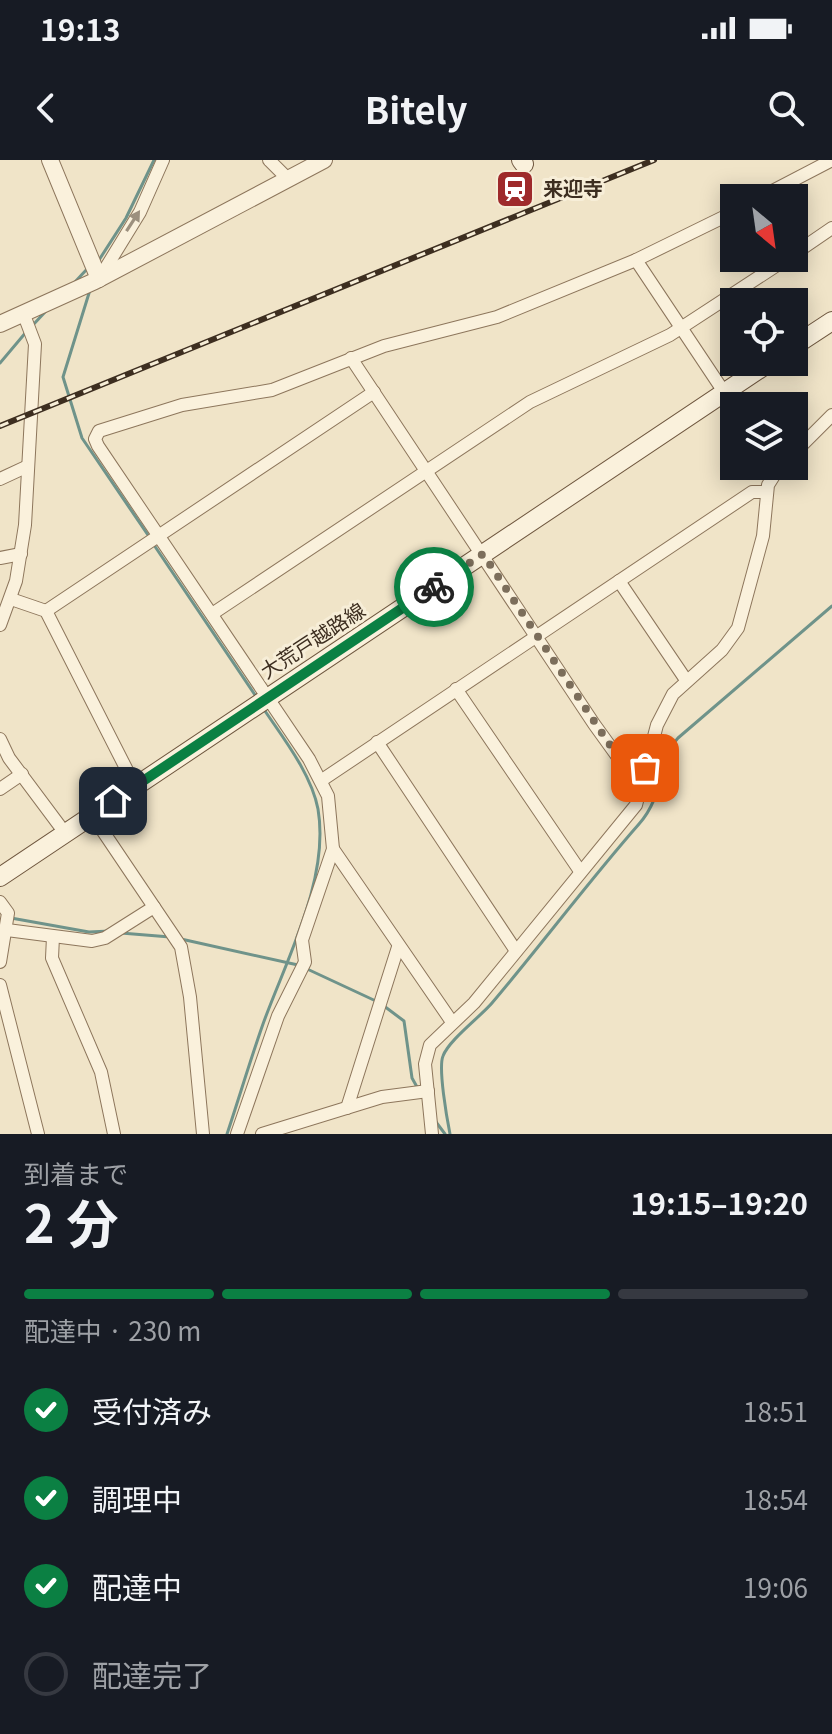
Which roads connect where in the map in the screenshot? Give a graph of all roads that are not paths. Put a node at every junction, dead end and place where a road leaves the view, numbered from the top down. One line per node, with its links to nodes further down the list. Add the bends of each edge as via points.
1 (50, 160): 13 (street)
2 (163, 160): 13 (street, one-way to 2, via 140,212)
3 (269, 160): 6 (street)
4 (324, 160): 6 (street)
5 (832, 160): 7 (street)
6 (289, 180): 13 (street)
7 (786, 184)
8 (720, 219): 11 (street)
9 (832, 228): 10 (street)
10 (808, 244)
11 (636, 260): 17 (street); 19 (street, via 497,317)
12 (767, 272): 17 (street)
13 (97, 280): 14 (street)
14 (24, 315): 16 (street); 27 (street, via 35,344)
15 (832, 321): 18 (main road)
16 (0, 324)
17 (681, 329): 22 (street); 28 (street, via 530,402)
18 (808, 337)
19 (351, 358): 21 (street); 32 (street, via 272,390 182,405 99,431 98,446)
20 (755, 376): 23 (main road, 大荒戸越路線)
21 (374, 392): 28 (street); 32 (street)
22 (724, 392)
23 (738, 392)
24 (720, 406): 34 (main road, 大荒戸越路線)
25 (832, 415): 26 (street)
26 (808, 439)
27 (28, 466): 29 (street); 33 (street)
28 (428, 472): 34 (street); 39 (street)
29 (0, 479)
30 (772, 480): 31 (street)
31 (767, 492): 36 (street, via 752,492); 42 (street, via 760,551 738,628 722,650)
32 (160, 536): 38 (street); 39 (street)
33 (21, 554): 35 (street); 37 (street)
34 (483, 554): 41 (street); 44 (main road, 大荒戸越路線)
35 (0, 558)
36 (619, 581): 41 (street); 42 (street)
37 (11, 599): 38 (street); 40 (street)
38 (46, 611): 50 (street)
39 (212, 614): 44 (street)
40 (0, 625)
41 (538, 636): 43 (street); 48 (street, via 620,760)
42 (686, 680): 48 (street, via 657,725)
43 (456, 689): 46 (street); 55 (street)
44 (267, 698): 49 (street); 50 (main road, 大荒戸越路線)
45 (0, 739): 47 (street)
46 (377, 742): 49 (street); 62 (street)
47 (22, 774): 51 (street); 53 (street)
48 (644, 778): 55 (street, via 636,805)
49 (322, 780): 54 (street)
50 (135, 786): 52 (main road, 大荒戸越路線)
51 (0, 789)
52 (92, 815): 53 (main road, 大荒戸越路線); 58 (street)
53 (65, 833): 56 (main road, 大荒戸越路線)
54 (333, 849): 61 (street); 72 (street, via 302,940 305,962 290,985)
55 (580, 871): 62 (street)
56 (0, 877)
57 (0, 902): 59 (street, via 8,913)
58 (154, 907): 60 (street, via 105,938); 71 (street, via 185,958)
59 (7, 930): 60 (street); 63 (street)
60 (53, 937): 70 (street, via 52,958 93,1046)
61 (398, 947): 65 (street); 67 (street)
62 (516, 951): 65 (street)
63 (0, 962)
64 (0, 985): 69 (street)
65 (452, 1022): 66 (street, via 427,1053)
66 (428, 1091): 67 (street); 75 (street)
67 (347, 1108): 68 (street)
68 (305, 1120): 73 (street); 74 (street)
69 (38, 1134)
70 (114, 1134)
71 (203, 1134)
72 (237, 1134)
73 (262, 1134)
74 (309, 1134)
75 (432, 1134)

